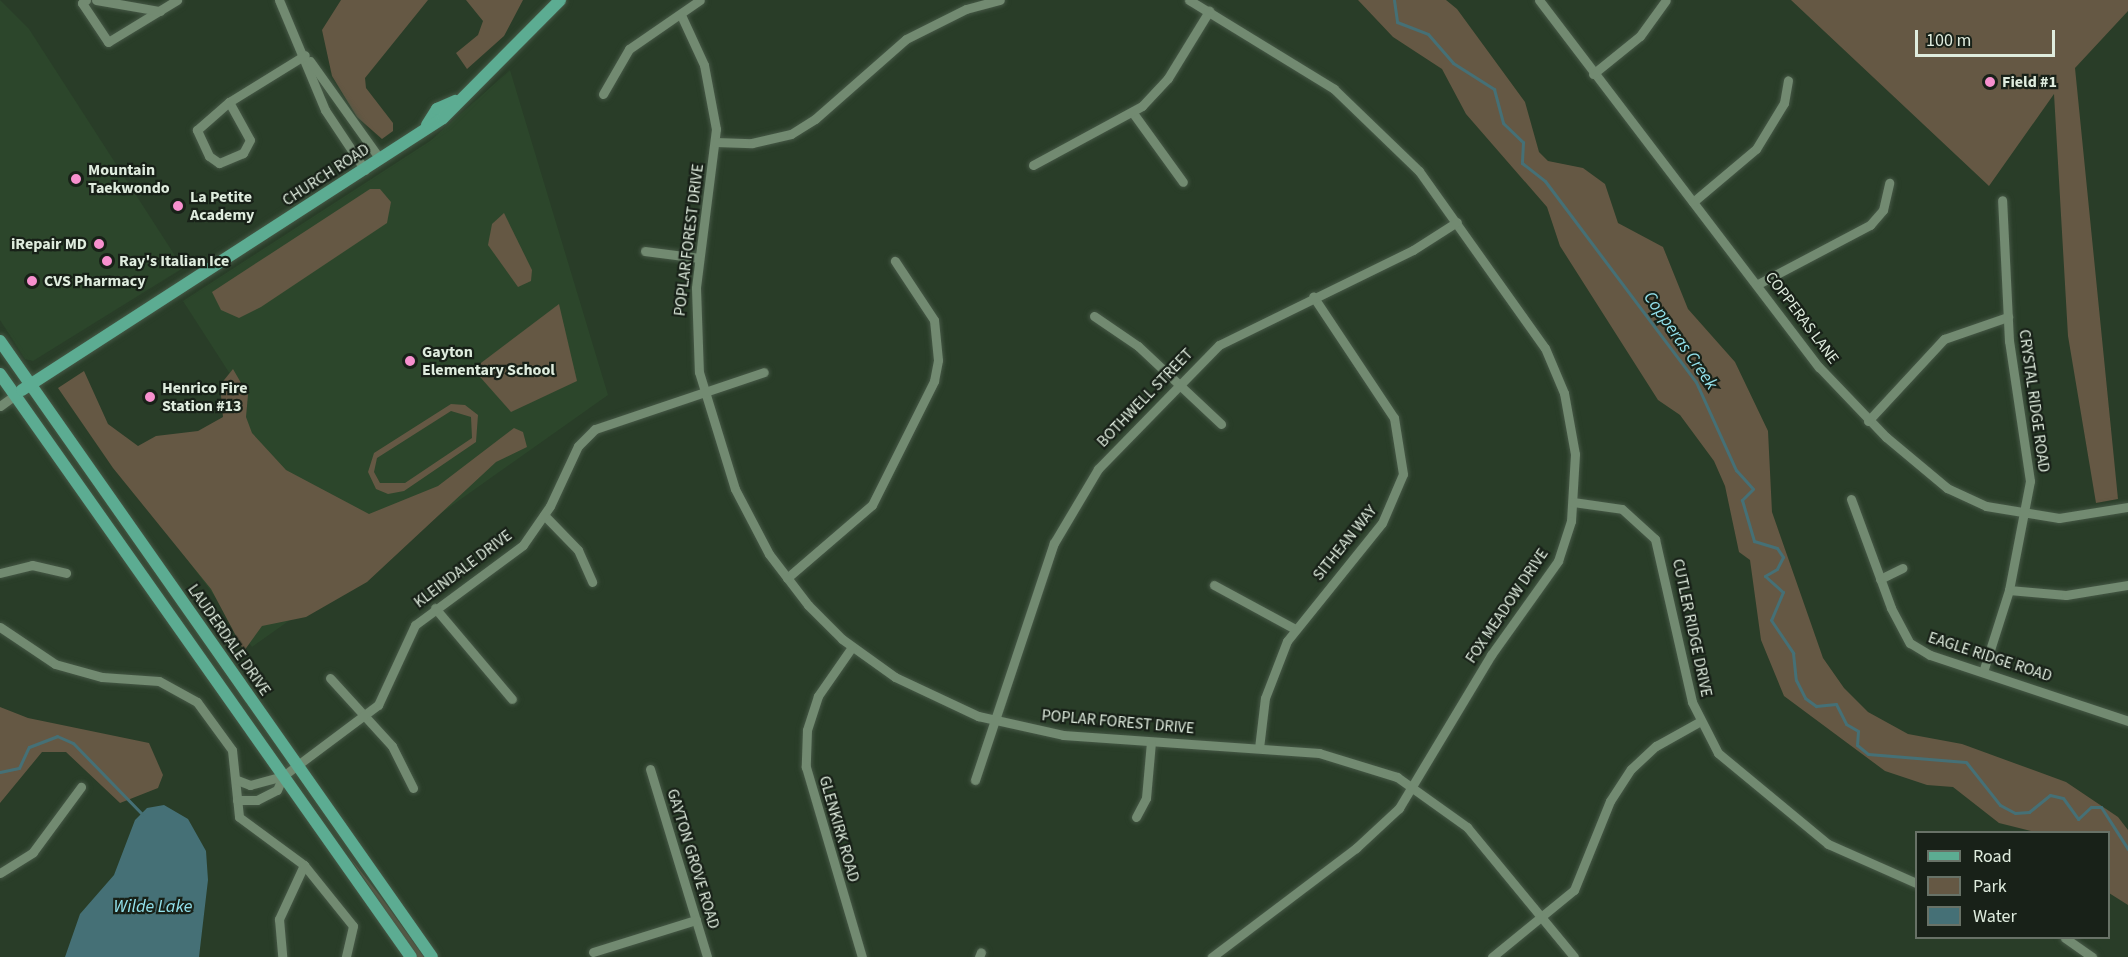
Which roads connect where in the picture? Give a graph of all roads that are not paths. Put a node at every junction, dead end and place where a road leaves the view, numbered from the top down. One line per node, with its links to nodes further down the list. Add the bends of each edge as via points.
1 (86, 0): 11 (street, via 82,3 108,42)
2 (96, 0): 11 (street)
3 (177, 0): 11 (street)
4 (279, 0): 14 (street)
5 (560, 0): 21 (main road, CHURCH ROAD, via 456,100 436,109 427,125)
6 (700, 0): 13 (street)
7 (1000, 0): 20 (street, via 957,13 906,39 815,119 790,134 752,143)
8 (1189, 0): 12 (street, FOX MEADOW DRIVE)
9 (1539, 0): 15 (street, COPPERAS LANE)
10 (1666, 0): 15 (street, via 1640,36)
11 (160, 11)
12 (1209, 11): 19 (street, via 1168,78); 28 (street, FOX MEADOW DRIVE, via 1304,68 1365,114 1419,171)
13 (681, 15): 17 (street, via 628,49); 20 (street, POPLAR FOREST DRIVE, via 707,74)
14 (305, 55): 18 (street); 21 (street); 23 (street, via 325,110)
15 (1593, 74): 27 (street, COPPERAS LANE)
16 (1788, 80): 27 (street, via 1784,103 1760,144)
17 (603, 94)
18 (230, 102): 18 (street, via 197,130 200,143 219,163 243,153 250,140)
19 (1133, 113): 22 (street); 24 (street)
20 (715, 142): 30 (street, POPLAR FOREST DRIVE)
21 (380, 159): 23 (main road, CHURCH ROAD)
22 (1034, 165)
23 (365, 170): 40 (main road, CHURCH ROAD)
24 (1183, 182)
25 (1889, 183): 32 (street, via 1883,210 1870,225)
26 (2002, 200): 35 (street, CRYSTAL RIDGE ROAD)
27 (1693, 202): 32 (street, COPPERAS LANE)
28 (1457, 222): 33 (street, BOTHWELL STREET, via 1413,250); 47 (street, FOX MEADOW DRIVE, via 1538,336 1555,369 1573,430)
29 (645, 251): 30 (street)
30 (699, 258): 41 (street, POPLAR FOREST DRIVE, via 694,332)
31 (895, 261): 54 (street, via 934,320 938,360 934,381 872,505 849,530)
32 (1758, 284): 44 (street, COPPERAS LANE)
33 (1313, 296): 39 (street, BOTHWELL STREET, via 1239,331); 62 (street, SITHEAN WAY, via 1394,418 1404,460 1392,509)
34 (1094, 316): 39 (street, via 1138,346)
35 (2008, 317): 44 (street, via 1944,339); 50 (street, CRYSTAL RIDGE ROAD, via 2030,470)
36 (0, 341): 40 (main road, LAUDERDALE DRIVE)
37 (764, 372): 41 (street, KLEINDALE DRIVE)
38 (0, 374): 42 (main road, LAUDERDALE DRIVE)
39 (1178, 384): 45 (street); 68 (street, BOTHWELL STREET, via 1098,469 1067,514)
40 (29, 385): 42 (main road, CHURCH ROAD); 73 (main road, LAUDERDALE DRIVE)
41 (704, 391): 49 (street, KLEINDALE DRIVE, via 595,429 578,446); 54 (street, POPLAR FOREST DRIVE, via 735,489)
42 (15, 395): 43 (street, CHURCH ROAD); 75 (main road, LAUDERDALE DRIVE)
43 (0, 406)
44 (1868, 421): 50 (street, COPPERAS LANE, via 1947,488 1986,506)
45 (1221, 424)
46 (1851, 499): 55 (street, EAGLE RIDGE ROAD)
47 (1573, 502): 70 (street, CUTLER RIDGE DRIVE, via 1622,509 1655,540); 78 (street, FOX MEADOW DRIVE, via 1558,561 1491,655)
48 (2128, 507): 50 (street, COPPERAS LANE, via 2059,518)
49 (544, 515): 56 (street, via 579,550); 60 (street, KLEINDALE DRIVE, via 511,555)
50 (2026, 515): 59 (street, CRYSTAL RIDGE ROAD)
51 (1903, 568): 55 (street)
52 (0, 573): 53 (street, via 32,565)
53 (66, 573)
54 (787, 578): 63 (street, POPLAR FOREST DRIVE)
55 (1880, 579): 64 (street, EAGLE RIDGE ROAD, via 1910,643)
56 (592, 582)
57 (1214, 585): 62 (street)
58 (2128, 585): 59 (street, via 2066,596)
59 (2009, 590): 64 (street, CRYSTAL RIDGE ROAD)
60 (435, 608): 66 (street); 67 (street, KLEINDALE DRIVE, via 410,632 387,692)
61 (0, 627): 76 (street, via 28,649 69,669 159,681 186,693 224,734)
62 (1295, 629): 72 (street, SITHEAN WAY, via 1269,681)
63 (852, 647): 68 (street, POPLAR FOREST DRIVE, via 917,689); 95 (street, GLENKIRK ROAD, via 818,696 807,730 806,767)
64 (1983, 672): 69 (street, EAGLE RIDGE ROAD)
65 (330, 678): 67 (street)
66 (512, 699)
67 (367, 715): 73 (street, KLEINDALE DRIVE); 80 (street, via 392,746)
68 (995, 721): 71 (street, POPLAR FOREST DRIVE, via 1063,735); 77 (street, BOTHWELL STREET)
69 (2128, 721)
70 (1699, 722): 85 (street, CUTLER RIDGE DRIVE, via 1736,772 1808,829 1842,852); 87 (street, via 1656,746 1631,769 1610,801 1582,878)
71 (1151, 742): 72 (street, POPLAR FOREST DRIVE); 82 (street, via 1146,798)
72 (1258, 748): 78 (street, POPLAR FOREST DRIVE, via 1340,757)
73 (297, 766): 75 (street, KLEINDALE DRIVE); 90 (main road, LAUDERDALE DRIVE)
74 (650, 769): 86 (street, GAYTON GROVE ROAD)
75 (283, 776): 76 (street, KLEINDALE DRIVE, via 250,785); 81 (street, KLEINDALE DRIVE, via 278,790 257,800); 93 (main road, LAUDERDALE DRIVE)
76 (237, 780): 81 (street)
77 (975, 780)
78 (1413, 786): 87 (street, POPLAR FOREST DRIVE, via 1467,827); 96 (street, FOX MEADOW DRIVE, via 1367,840)
79 (81, 787): 84 (street, via 40,844)
80 (412, 788)
81 (237, 800): 83 (street, via 243,822)
82 (1136, 817)
83 (304, 865): 91 (street, via 279,919); 92 (street, via 353,927)
84 (0, 873)
85 (1915, 882)
86 (696, 920): 89 (street); 94 (street, GAYTON GROVE ROAD)
87 (1541, 920): 97 (street); 98 (street, POPLAR FOREST DRIVE)
88 (2067, 939): 99 (street)
89 (593, 952)
90 (431, 954)
91 (282, 957)
92 (346, 957)
93 (411, 957)
94 (707, 957)
95 (862, 957)
96 (1212, 957)
97 (1491, 957)
98 (1574, 957)
99 (2091, 957)

